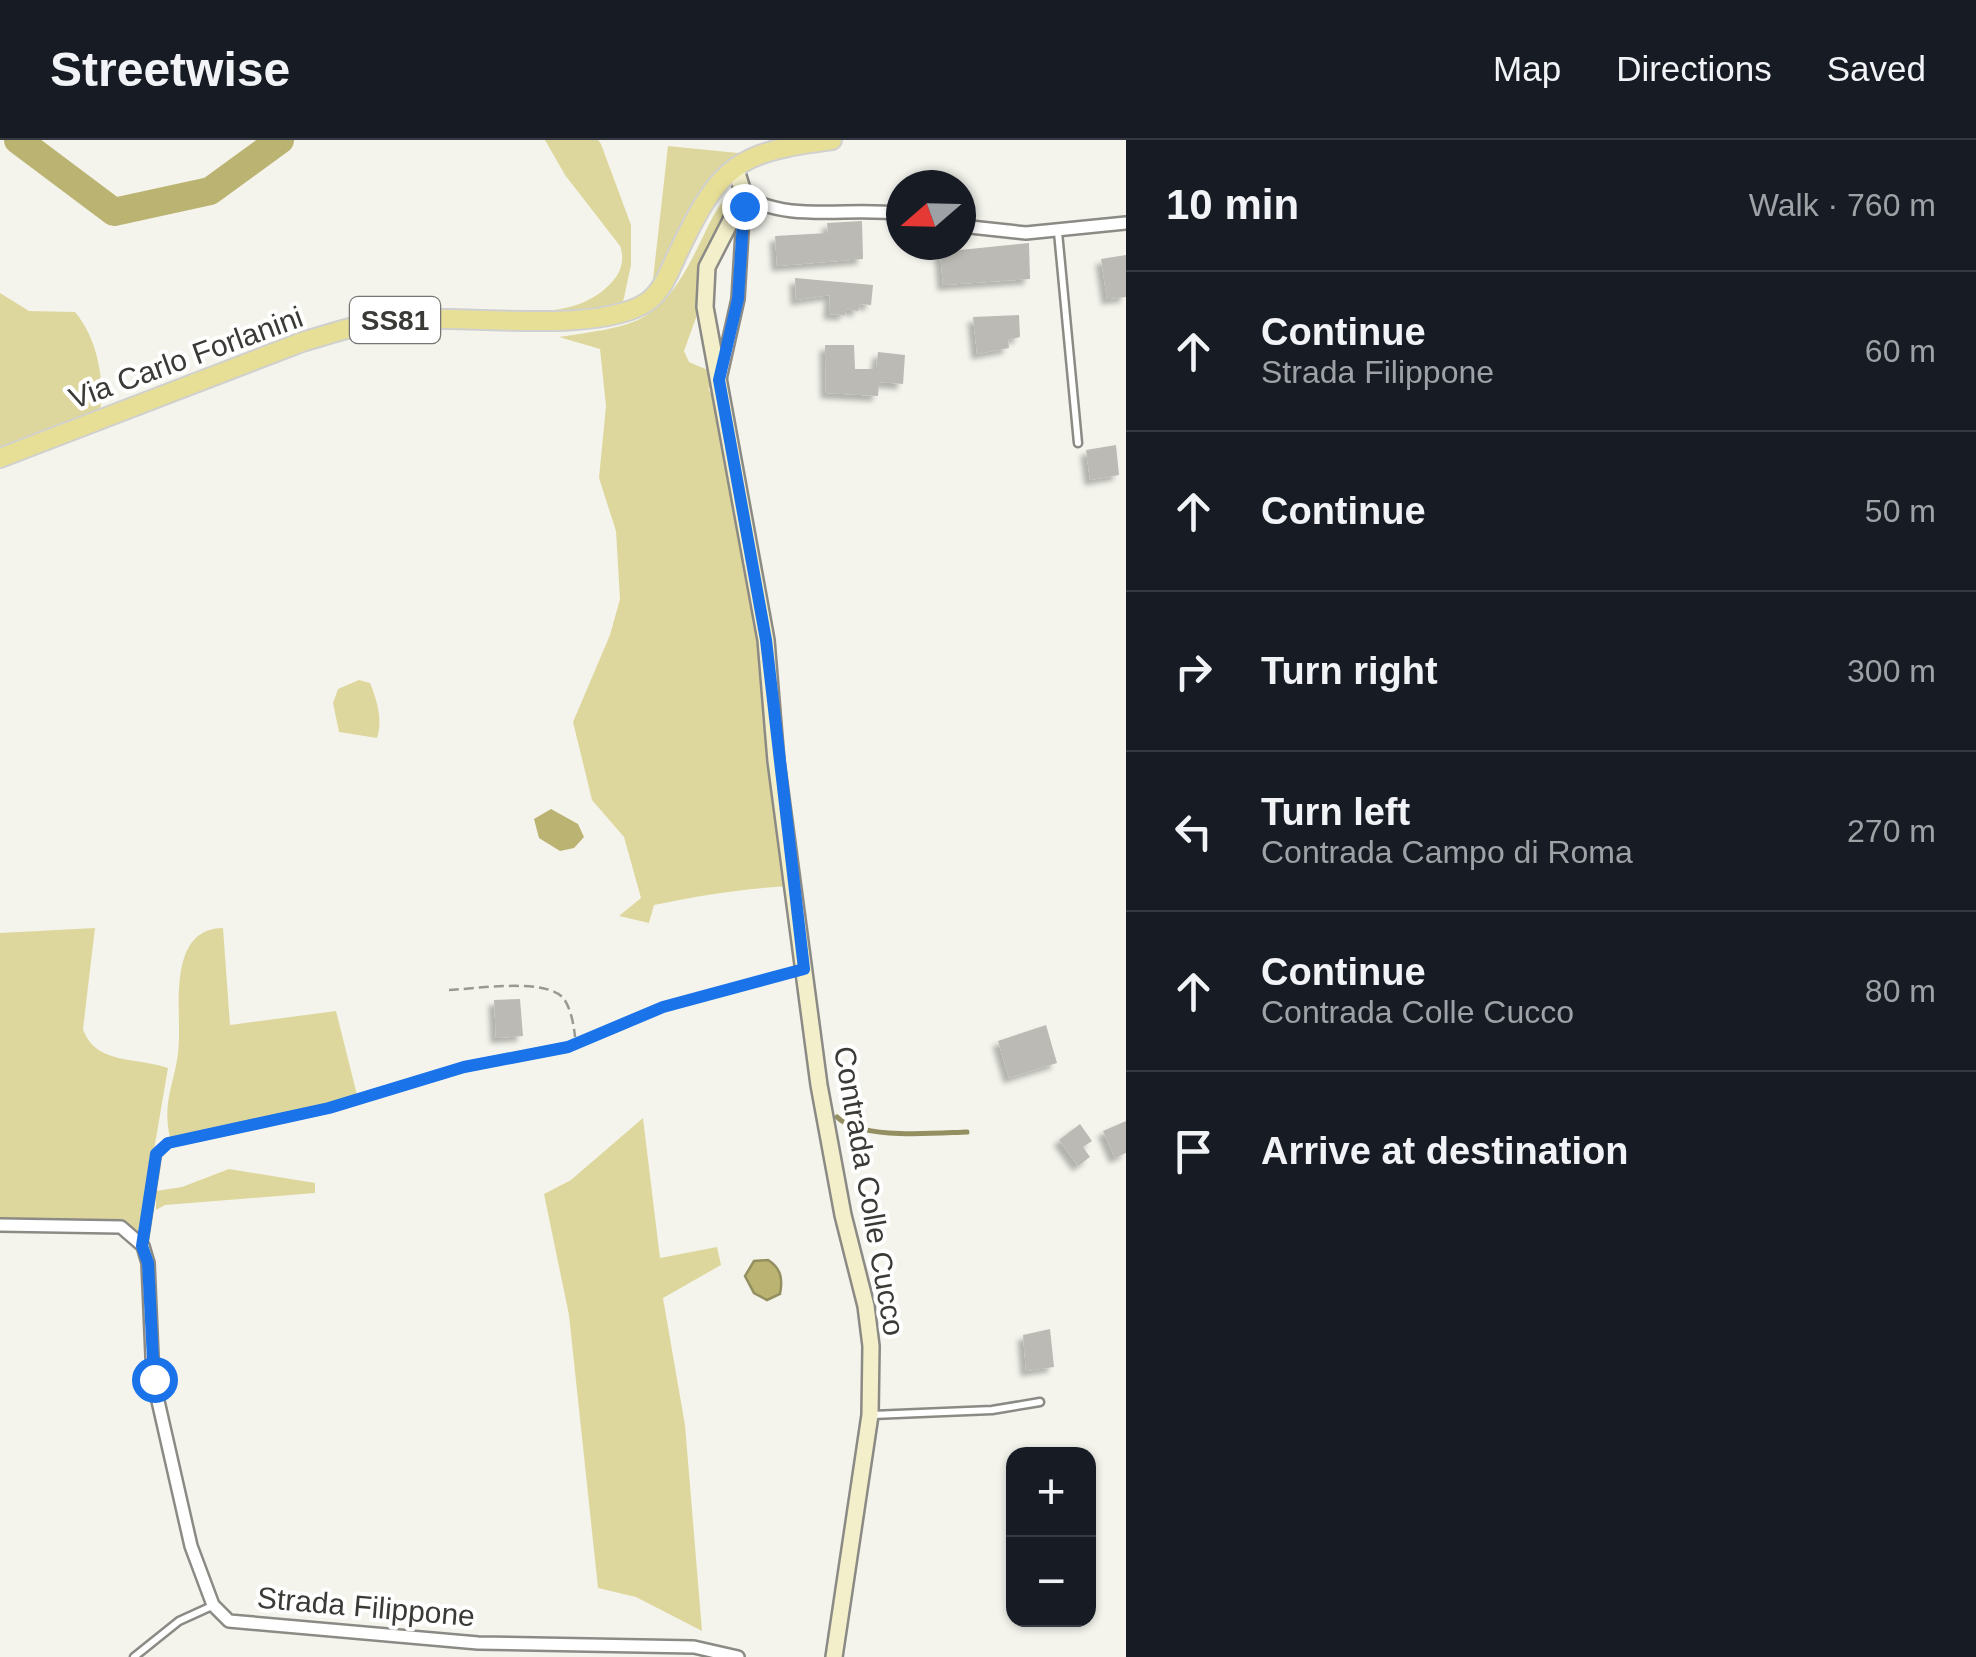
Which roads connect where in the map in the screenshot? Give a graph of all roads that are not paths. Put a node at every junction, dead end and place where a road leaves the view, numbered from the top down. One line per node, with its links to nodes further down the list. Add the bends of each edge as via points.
1 (832, 140): 2 (main road, SS81, via 770,148)
2 (735, 166): 3 (street); 10 (main road, Via Carlo Forlanini / SS81, via 711,190 660,290 644,304 575,320 390,320 346,330)
3 (744, 195): 4 (street, via 760,206 794,211); 8 (street, via 738,299); 8 (street, Contrada Colle Cucco, via 707,267 706,307)
4 (886, 211)
5 (1126, 223): 7 (street)
6 (976, 227): 7 (street)
7 (1058, 232): 9 (lane)
8 (719, 380): 15 (street, Contrada Colle Cucco, via 766,640 804,971 842,1215 866,1306)
9 (1078, 443)
10 (0, 458)
11 (572, 1045): 13 (lane, via 168,1143 156,1154)
12 (0, 1225): 13 (street, via 121,1226)
13 (142, 1246): 16 (street, Strada Filippone, via 154,1379 190,1546)
14 (1040, 1402): 15 (lane)
15 (870, 1415): 19 (street, Contrada Colle Cucco)
16 (214, 1605): 17 (lane, via 178,1622); 18 (street, Strada Filippone, via 229,1620 478,1643 694,1648)
17 (134, 1657)
18 (738, 1657)
19 (834, 1657)

